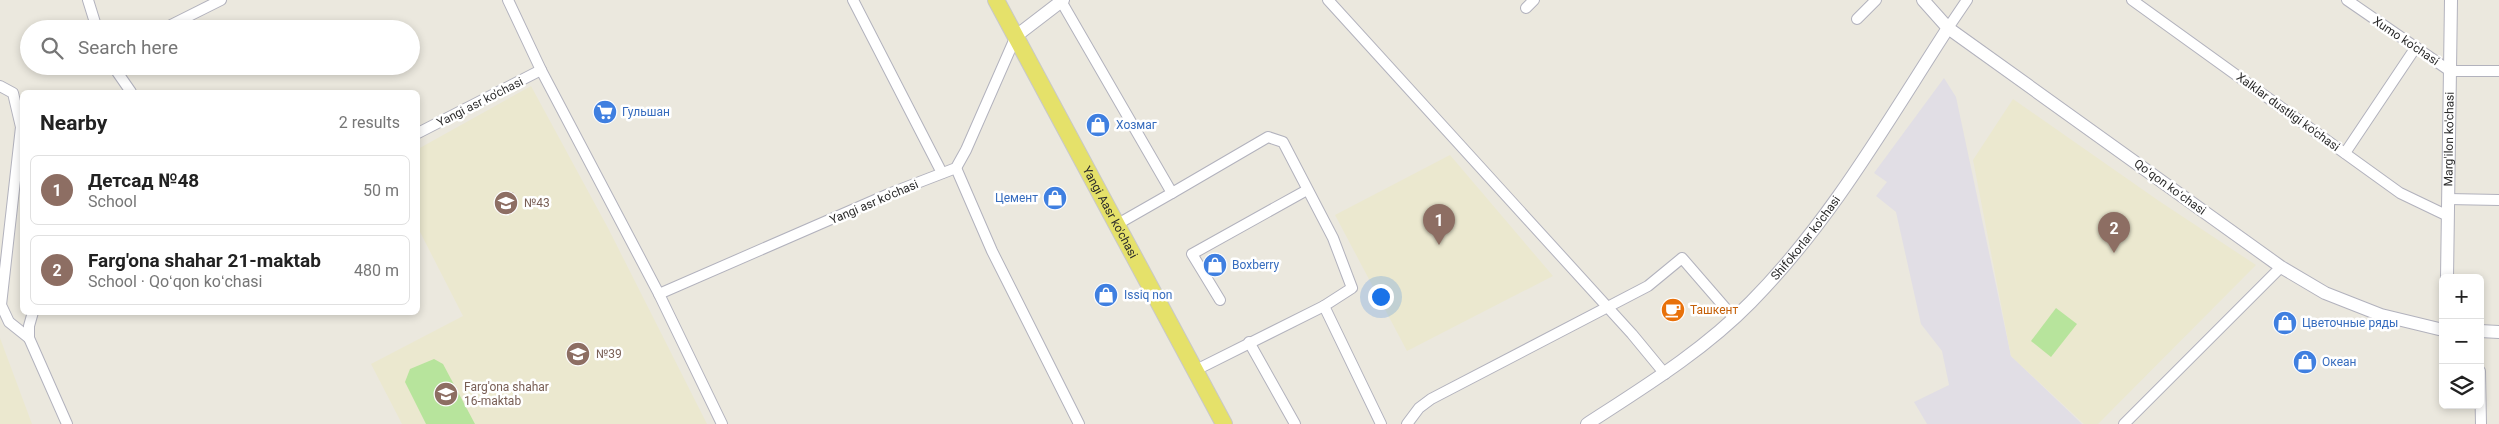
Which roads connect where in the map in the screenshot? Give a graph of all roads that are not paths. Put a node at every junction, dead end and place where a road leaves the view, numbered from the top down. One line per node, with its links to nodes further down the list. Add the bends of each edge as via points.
1 (88, 0): 17 (street)
2 (221, 0): 18 (street)
3 (508, 0): 22 (street)
4 (853, 0): 31 (street)
5 (996, 0): 20 (main road, Yangi Aasr ko'chasi)
6 (1062, 0): 20 (street); 33 (street)
7 (1328, 0): 43 (street)
8 (1534, 0): 15 (street)
9 (1876, 0): 16 (street)
10 (1922, 0): 19 (street, Qoʻqon koʻchasi)
11 (1967, 0): 19 (street, Shifokorlar ko'chasi)
12 (2132, 0): 29 (street, Xalklar dustligi ko'chasi)
13 (2347, 0): 21 (street, Xumo ko'chasi)
14 (2451, 0): 23 (street, Marg'ilon ko'chasi)
15 (1526, 8)
16 (1857, 19)
17 (94, 20)
18 (181, 20)
19 (1948, 28): 38 (street, Qoʻqon koʻchasi); 45 (street, Shifokorlar ko'chasi, via 1827,214 1752,302)
20 (1016, 36): 30 (street); 37 (main road, Yangi Aasr ko'chasi)
21 (2416, 47): 23 (street, Xumo ko'chasi); 29 (street)
22 (542, 70): 28 (street, Yangi asr ko'chasi); 40 (street)
23 (2450, 71): 24 (street, Xumo ko'chasi); 34 (street, Marg'ilon ko'chasi)
24 (2499, 71)
25 (119, 75): 27 (street)
26 (0, 86): 49 (street, via 13,93 20,127 2,304 9,322)
27 (130, 90)
28 (420, 132)
29 (2345, 153): 36 (street, Xalklar dustligi ko'chasi, via 2400,193)
30 (956, 168): 31 (street, Yangi asr ko'chasi); 56 (street, via 992,251)
31 (942, 173): 40 (street, Yangi asr ko'chasi)
32 (1307, 190): 33 (street, via 1283,142 1268,136); 41 (street, via 1192,254); 42 (street, via 1333,238 1352,288)
33 (1172, 193): 37 (street)
34 (2448, 199): 35 (street); 36 (street, Marg'ilon ko'chasi)
35 (2499, 200)
36 (2448, 216): 39 (street, Marg'ilon ko'chasi)
37 (1116, 224): 51 (main road, Yangi Aasr ko'chasi)
38 (2281, 267): 46 (street, Qoʻqon koʻchasi, via 2325,293 2391,319); 62 (street)
39 (2447, 274)
40 (659, 294): 55 (street)
41 (1220, 300)
42 (1324, 306): 50 (street); 59 (street)
43 (1607, 309): 45 (street, via 1648,286 1682,258); 52 (street); 60 (street, via 1432,399 1419,408)
44 (32, 315): 49 (street)
45 (1734, 318): 52 (street, Shifokorlar ko'chasi)
46 (2439, 329)
47 (2484, 331): 48 (street)
48 (2499, 332)
49 (30, 338): 54 (street)
50 (1249, 342): 51 (street); 58 (street)
51 (1196, 370): 57 (main road, Yangi Aasr ko'chasi)
52 (1665, 374): 61 (street, Shifokorlar ko'chasi)
53 (2481, 409): 63 (street)
54 (67, 424)
55 (722, 424)
56 (1079, 424)
57 (1224, 424)
58 (1294, 424)
59 (1380, 424)
60 (1407, 424)
61 (1587, 424)
62 (2124, 424)
63 (2482, 424)

